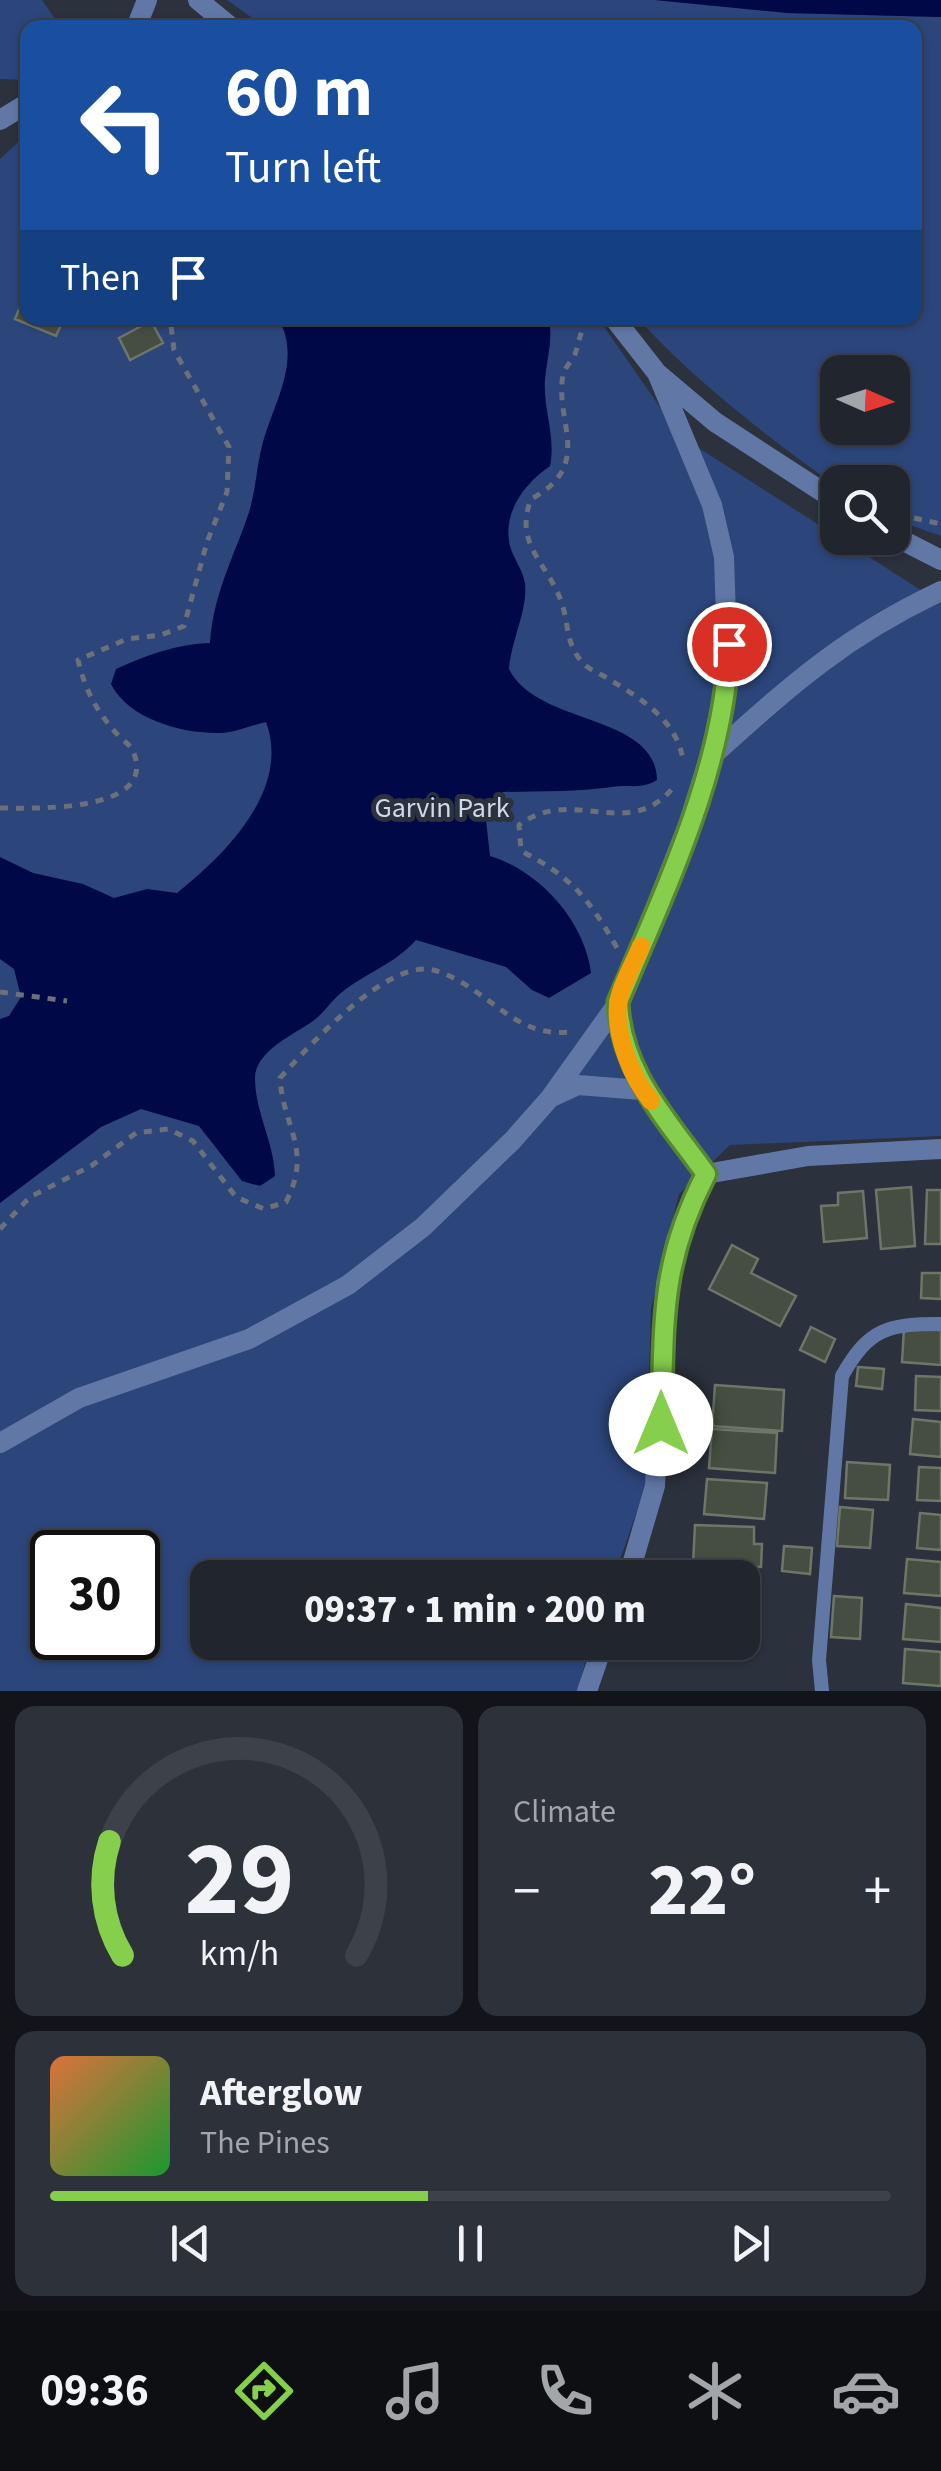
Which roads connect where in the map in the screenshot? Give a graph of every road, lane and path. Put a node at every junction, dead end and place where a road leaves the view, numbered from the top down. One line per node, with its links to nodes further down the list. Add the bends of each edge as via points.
1 (198, 0): 2 (street)
2 (222, 20)
3 (171, 325): 16 (path, via 174,350 228,447 227,492 184,626 78,660 93,704 133,751 134,775 116,797 65,808)
4 (584, 325): 14 (path, via 564,374 570,425 565,464 549,490 531,499 528,548 564,607 564,627 582,663 670,724 684,757)
5 (619, 325): 6 (street)
6 (657, 373): 7 (street, via 715,422); 13 (street, via 712,506 724,557 728,678)
7 (820, 490)
8 (910, 515): 9 (path)
9 (941, 524)
10 (910, 544): 11 (street)
11 (941, 560)
12 (941, 591): 13 (street, via 856,634 810,667)
13 (710, 759): 20 (street)
14 (681, 768)
15 (679, 780): 17 (path, via 663,802 627,815 538,811 519,826 522,851 559,870 594,908 618,949)
16 (0, 808)
17 (614, 962)
18 (0, 992): 19 (path)
19 (68, 1001)
20 (618, 1002): 22 (street, via 623,1044); 23 (street)
21 (582, 1024): 26 (path, via 570,1033 548,1034 512,1022 472,988 431,969 388,978 280,1078 299,1155 297,1181 286,1202 264,1209 236,1197 193,1141 168,1129 136,1133 30,1197)
22 (642, 1090): 23 (street, via 578,1085); 25 (street)
23 (550, 1098): 28 (street, via 472,1183 348,1285 249,1339 79,1398)
24 (941, 1150): 25 (street, via 808,1156)
25 (706, 1174): 29 (street, via 676,1240 666,1284 656,1486)
26 (0, 1229)
27 (941, 1324): 32 (lane, via 904,1324 861,1342 842,1376)
28 (0, 1444)
29 (633, 1560)
30 (598, 1660): 31 (street)
31 (587, 1691)
32 (822, 1691)

